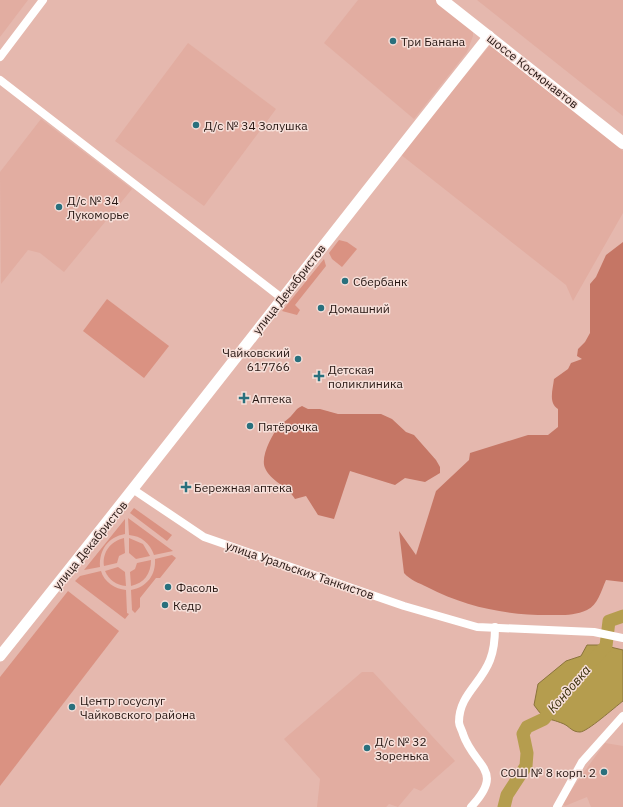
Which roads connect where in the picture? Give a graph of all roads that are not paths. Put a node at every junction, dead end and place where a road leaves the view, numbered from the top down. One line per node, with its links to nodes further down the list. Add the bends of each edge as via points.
1 (43, 0): 4 (street)
2 (442, 0): 3 (main road, шоссе Космонавтов)
3 (489, 36): 6 (main road, шоссе Космонавтов); 7 (street, улица Декабристов)
4 (0, 57)
5 (0, 80): 7 (street)
6 (623, 143)
7 (283, 298): 8 (street, улица Декабристов, via 237,354)
8 (134, 490): 9 (street, улица Уральских Танкистов, via 204,537 404,606 477,627); 11 (street, улица Декабристов)
9 (496, 627): 10 (street, улица Уральских Танкистов, via 594,632); 13 (street, via 490,660 463,701 459,723 466,742 486,770 487,784 482,795)
10 (621, 637)
11 (0, 656)
12 (623, 716): 14 (street, via 582,762)
13 (471, 807)
14 (557, 807)

